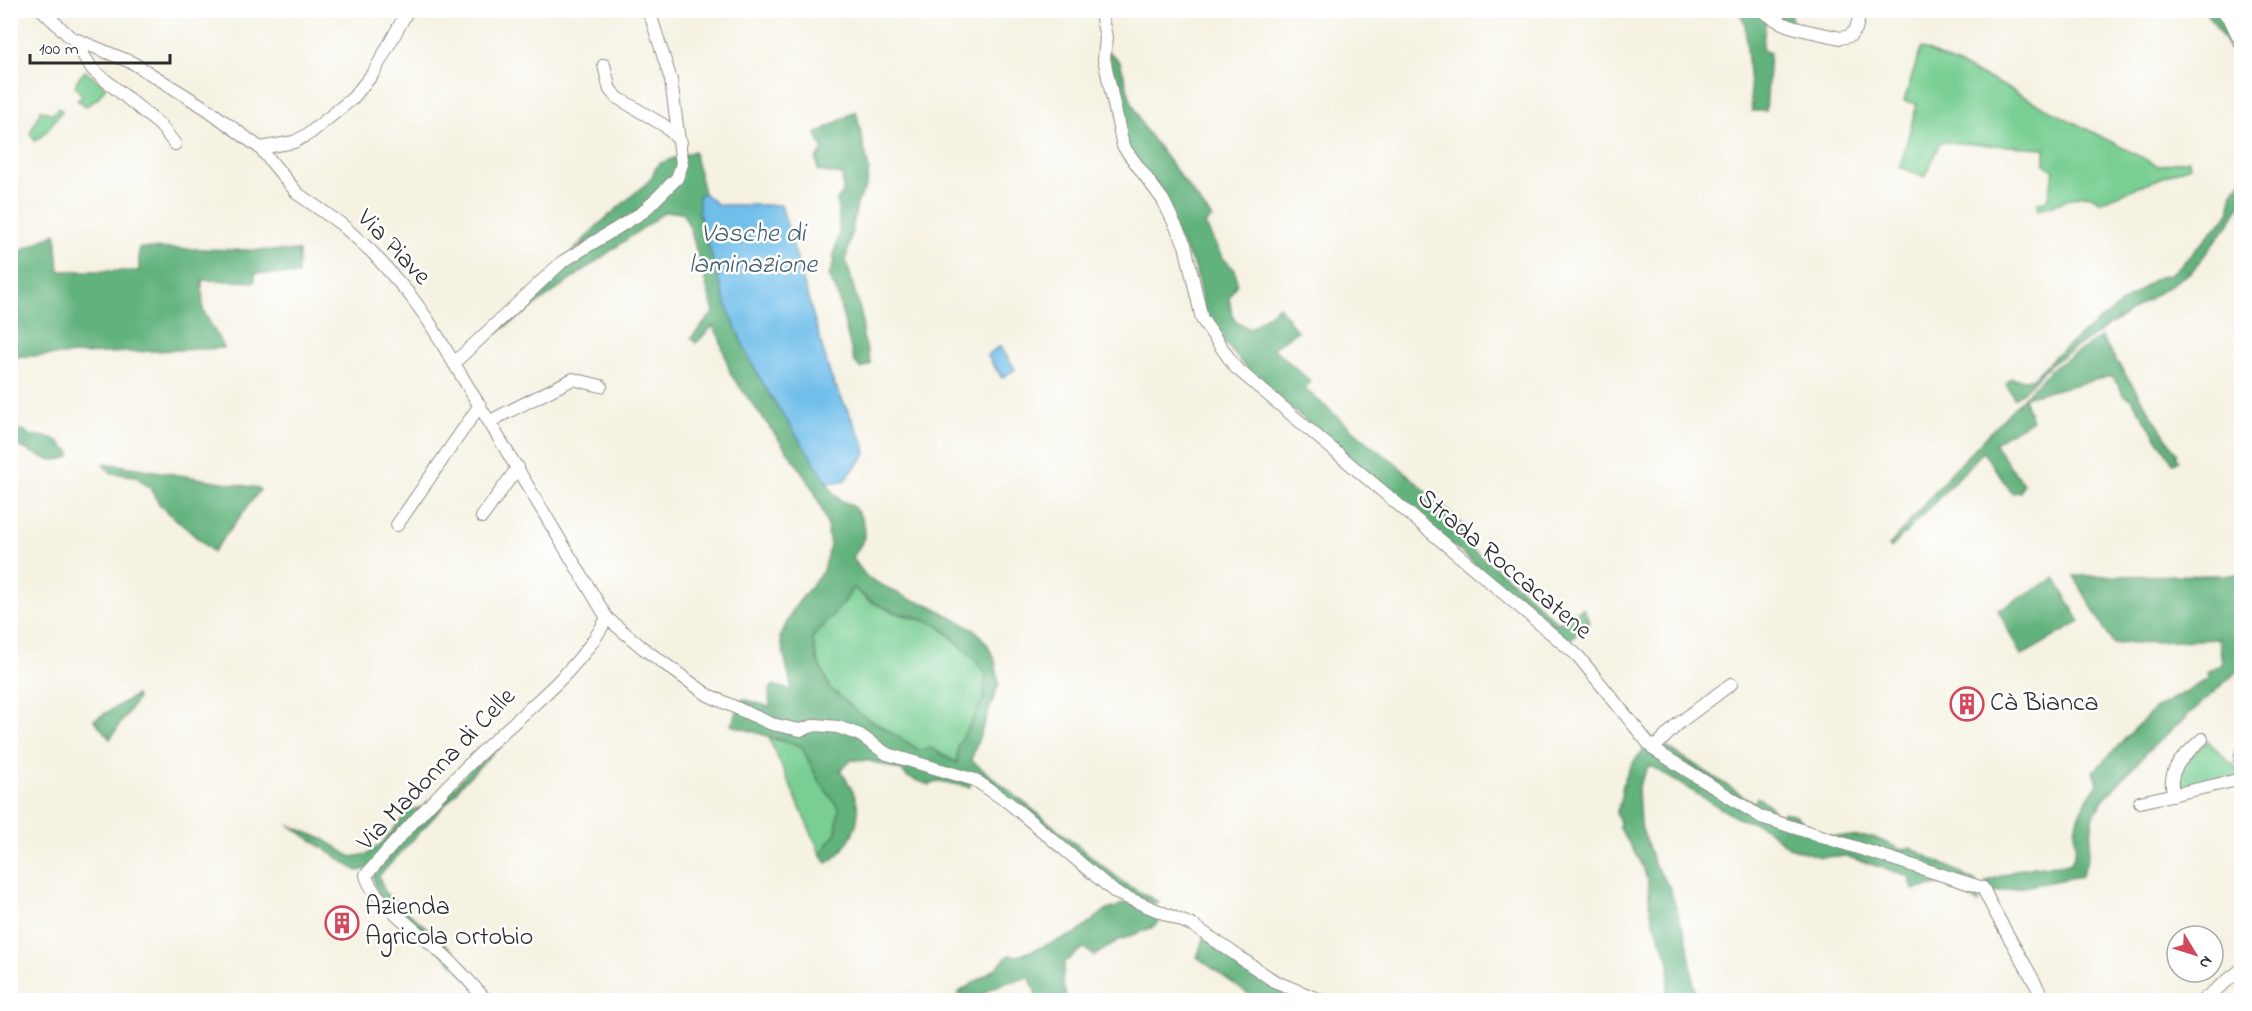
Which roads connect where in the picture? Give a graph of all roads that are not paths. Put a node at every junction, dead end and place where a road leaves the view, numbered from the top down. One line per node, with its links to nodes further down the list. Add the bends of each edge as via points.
1 (42, 10): 8 (street, Via Piave)
2 (408, 10): 13 (street, via 374,72 353,98 294,142)
3 (646, 10): 11 (street, via 671,80)
4 (1100, 10): 24 (street, Strada Roccacatene, via 1106,37 1104,59 1123,146 1162,200 1185,245 1202,319 1235,367 1578,656)
5 (1762, 10): 6 (street, via 1783,25 1840,38 1850,36 1856,29)
6 (1861, 10)
7 (2222, 10): 9 (street)
8 (71, 37): 12 (street, via 93,70 160,126); 13 (street, Via Piave, via 133,63)
9 (2241, 45)
10 (604, 64): 11 (street, via 610,90 618,98 665,126)
11 (681, 141): 14 (street, via 682,164 677,178 663,194 643,212 562,262)
12 (175, 144)
13 (260, 148): 14 (street, Via Piave, via 298,194 372,252 410,295)
14 (454, 363): 16 (street, Via Piave)
15 (601, 386): 17 (street, via 573,380)
16 (480, 405): 17 (street, Via Piave); 20 (street)
17 (490, 421): 18 (street, Via Piave)
18 (518, 467): 19 (street); 21 (street, Via Piave)
19 (482, 517)
20 (397, 525)
21 (607, 618): 31 (street, Via Madonna di Celle, via 597,638 570,668 445,787 366,875 368,884 390,908 447,958); 32 (street, Via Piave, via 708,695 772,724 800,730 816,725 838,727 861,735 887,754 975,780 1009,803 1116,893 1194,926 1274,981)
22 (1731, 684): 24 (street, via 1679,723)
23 (2202, 739): 28 (street, via 2174,770)
24 (1653, 749): 33 (street, Strada Roccacatene, via 1761,817 1983,888)
25 (2241, 751): 26 (street)
26 (2241, 765)
27 (2241, 779): 28 (street)
28 (2174, 795): 29 (street)
29 (2140, 802)
30 (2241, 969): 34 (street)
31 (486, 1000)
32 (1320, 1000)
33 (2044, 1000)
34 (2203, 1000)

